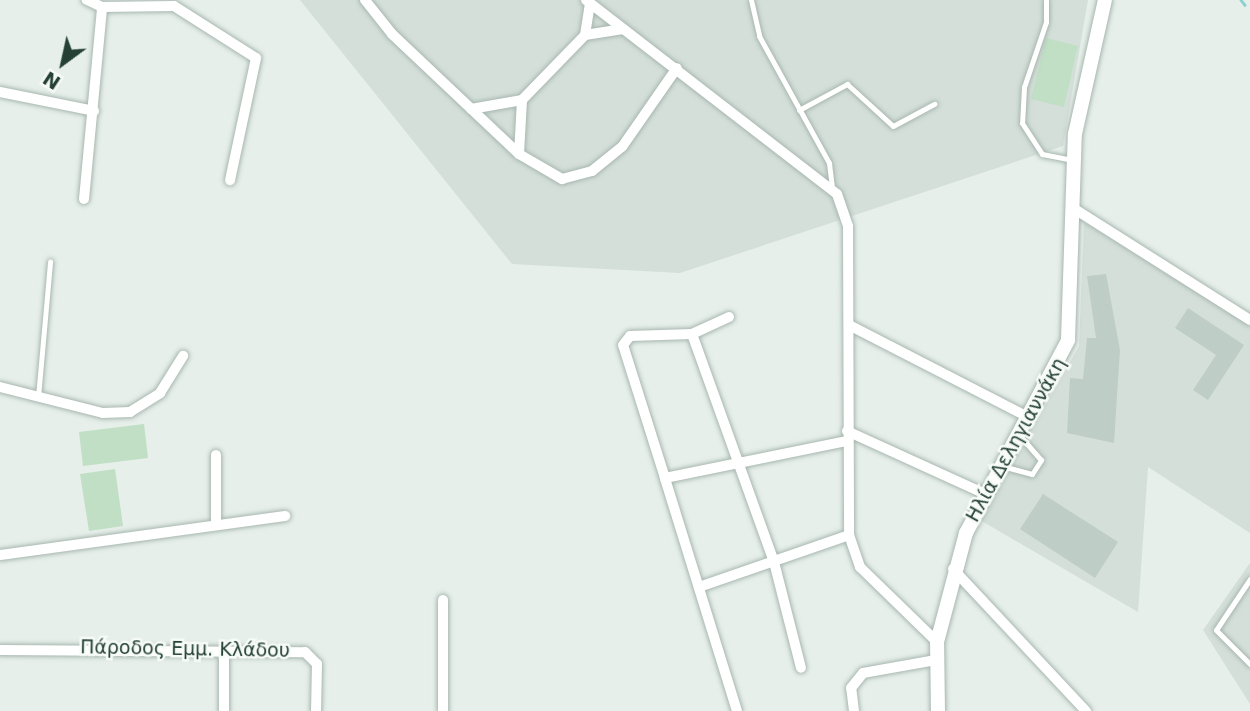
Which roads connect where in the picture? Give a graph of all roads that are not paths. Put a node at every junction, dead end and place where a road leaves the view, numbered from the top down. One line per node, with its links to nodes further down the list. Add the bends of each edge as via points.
1 (87, 0): 7 (street)
2 (365, 0): 14 (street)
3 (751, 0): 15 (lane, via 759,36)
4 (1046, 0): 18 (lane, via 1046,22 1024,87 1022,123 1042,154)
5 (1105, 0): 18 (street, Ηλία Δεληγιαννάκη)
6 (588, 2): 8 (street); 9 (street)
7 (102, 7): 16 (street); 19 (street, via 174,6 256,58)
8 (622, 29): 9 (street); 10 (street)
9 (585, 35): 12 (street)
10 (677, 68): 17 (street, via 629,138 592,171 562,179); 20 (street)
11 (0, 92): 16 (street)
12 (522, 100): 14 (street); 17 (street)
13 (934, 104): 15 (lane, via 893,126 847,84)
14 (471, 109): 17 (street)
15 (799, 110): 20 (lane, via 829,163)
16 (94, 111): 21 (street)
17 (519, 154)
18 (1075, 160): 22 (street, Ηλία Δεληγιαννάκη)
19 (230, 180)
20 (832, 188): 26 (street, via 848,226)
21 (84, 199)
22 (1076, 211): 25 (street); 31 (street, Ηλία Δεληγιαννάκη, via 1068,340)
23 (50, 262): 30 (lane)
24 (729, 317): 27 (street)
25 (1250, 320)
26 (849, 326): 31 (street); 33 (street)
27 (692, 334): 35 (street); 37 (street, via 630,336 623,345)
28 (183, 356): 30 (street, via 160,393 130,412 103,413)
29 (0, 387): 30 (street)
30 (38, 397)
31 (1028, 416): 32 (street, Ηλία Δεληγιαννάκη)
32 (1018, 434): 36 (street, Ηλία Δεληγιαννάκη); 36 (lane, via 1041,460 1032,474)
33 (847, 436): 35 (street); 38 (street); 41 (street)
34 (216, 456): 40 (street)
35 (736, 460): 37 (street); 43 (street)
36 (999, 466): 38 (street, Ηλία Δεληγιαννάκη)
37 (665, 478): 46 (street)
38 (983, 494): 44 (street, Ηλία Δεληγιαννάκη)
39 (285, 516): 40 (street)
40 (216, 525): 42 (street)
41 (849, 535): 43 (street); 48 (street, via 860,566)
42 (0, 555)
43 (774, 562): 46 (street); 53 (street)
44 (953, 569): 48 (street, Ηλία Δεληγιαννάκη); 60 (street)
45 (1250, 579): 52 (lane, via 1216,630)
46 (699, 587): 57 (street)
47 (443, 600): 56 (street)
48 (937, 642): 51 (street, Ηλία Δεληγιαννάκη)
49 (0, 650): 50 (street, Πάροδος Εμμ. Κλάδου)
50 (224, 650): 54 (street); 55 (street, Πάροδος Εμμ. Κλάδου, via 313,655)
51 (936, 660): 58 (street, via 863,673 851,688); 59 (street, Ηλία Δεληγιαννάκη)
52 (1250, 664)
53 (801, 668)
54 (224, 711)
55 (316, 711)
56 (443, 711)
57 (737, 711)
58 (854, 711)
59 (938, 711)
60 (1086, 711)

